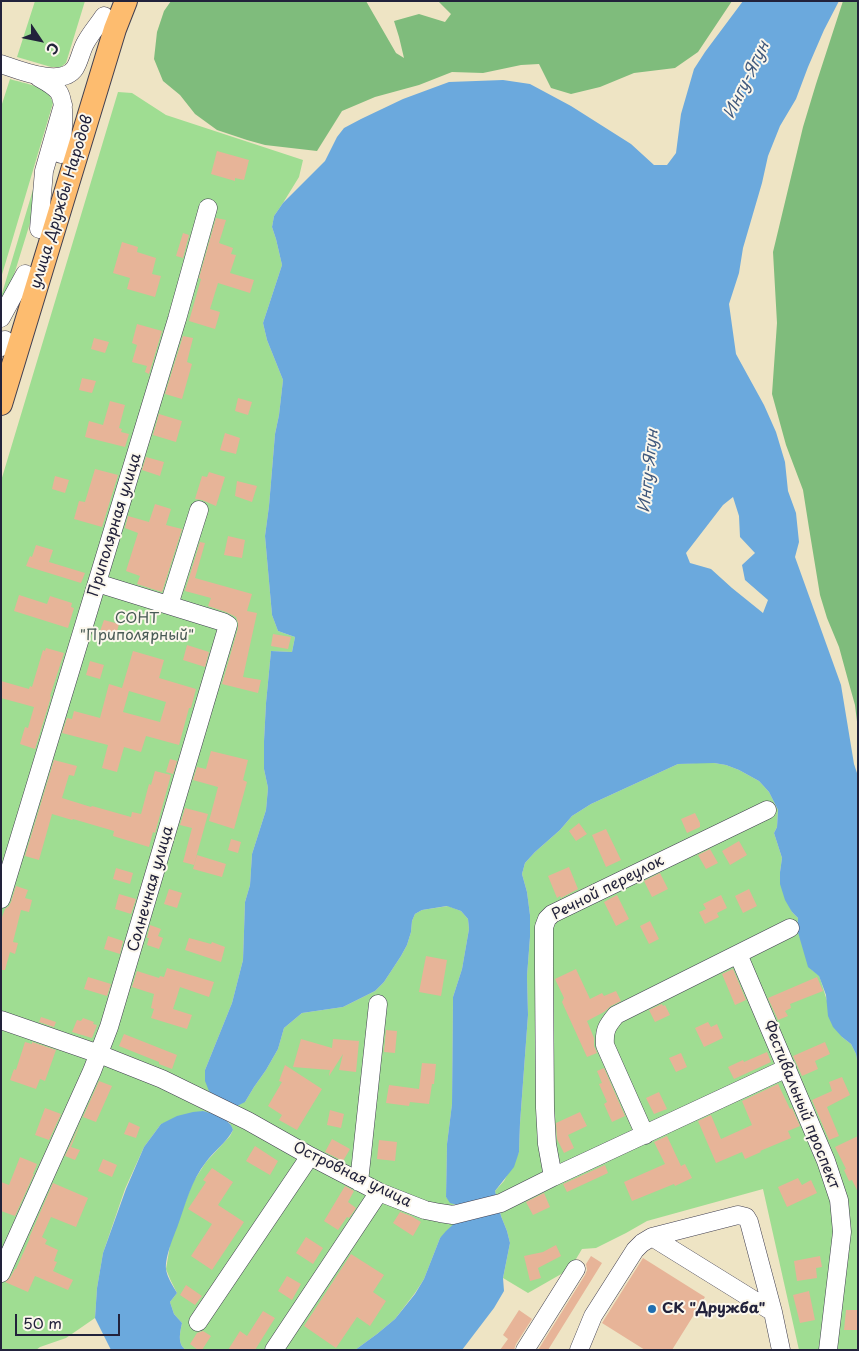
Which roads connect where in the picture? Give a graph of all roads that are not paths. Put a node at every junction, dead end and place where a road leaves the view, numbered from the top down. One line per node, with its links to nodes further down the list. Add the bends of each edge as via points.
1 (126, 1): 12 (main road, улица Дружбы Народов)
2 (106, 9): 4 (lane, via 71,73 50,78); 6 (main road, улица Дружбы Народов)
3 (1, 64): 4 (lane)
4 (31, 74): 5 (lane, via 54,87)
5 (63, 105): 6 (lane); 8 (lane, via 44,171)
6 (61, 154): 8 (main road, улица Дружбы Народов)
7 (208, 208): 14 (lane, Приполярная улица)
8 (39, 229): 9 (main road, улица Дружбы Народов)
9 (25, 274): 10 (lane); 11 (main road, улица Дружбы Народов)
10 (1, 318)
11 (2, 347)
12 (1, 404)
13 (199, 510): 15 (lane)
14 (97, 583): 15 (lane, Солнечная улица); 17 (lane, Приполярная улица)
15 (169, 605): 22 (lane, Солнечная улица, via 228,625 116,1008)
16 (767, 810): 26 (lane, Речной переулок, via 547,919 544,927 545,1108)
17 (1, 898)
18 (790, 928): 19 (lane)
19 (738, 954): 23 (lane, Фестивальный проспект); 24 (lane, via 616,1015 606,1029 605,1045)
20 (378, 1004): 27 (lane)
21 (1, 1020): 22 (lane, Островная улица)
22 (99, 1054): 25 (lane, Островная улица, via 168,1081); 31 (lane, Солнечная улица)
23 (787, 1068): 24 (lane, Островная улица); 38 (lane, Фестивальный проспект, via 839,1200 841,1250)
24 (645, 1135): 26 (lane, Островная улица)
25 (310, 1156): 27 (lane, Островная улица); 33 (lane)
26 (553, 1177): 28 (lane, Островная улица, via 501,1202 453,1214 411,1205)
27 (359, 1182): 28 (lane, Островная улица)
28 (379, 1192): 34 (lane)
29 (652, 1237): 32 (lane); 32 (lane, via 738,1216 746,1218); 36 (lane, via 635,1250 593,1316)
30 (576, 1269): 35 (lane)
31 (1, 1273)
32 (773, 1312): 37 (lane)
33 (198, 1322)
34 (274, 1350)
35 (525, 1350)
36 (579, 1350)
37 (781, 1350)
38 (828, 1350)

